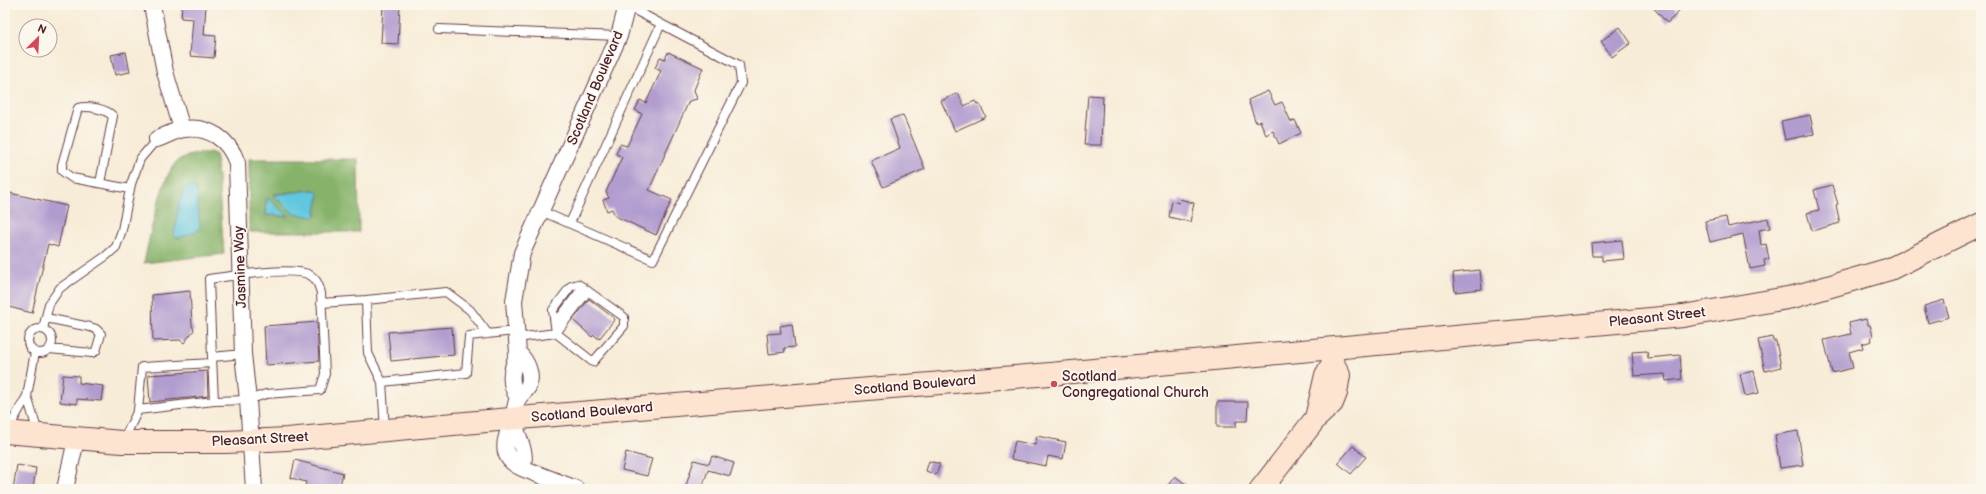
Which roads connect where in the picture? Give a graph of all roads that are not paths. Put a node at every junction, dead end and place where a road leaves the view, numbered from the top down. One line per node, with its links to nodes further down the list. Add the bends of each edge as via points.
1 (152, 5): 6 (street, via 165,72)
2 (627, 6): 3 (lane); 5 (street, Scotland Boulevard)
3 (660, 24): 11 (lane); 11 (lane, via 739,64 741,83 653,260)
4 (439, 29): 5 (lane)
5 (619, 36): 10 (street, Scotland Boulevard)
6 (182, 129): 7 (street, Jasmine Way); 13 (street, Jasmine Way, via 209,131 220,137 234,153 237,162)
7 (157, 139): 9 (lane, via 140,159)
8 (100, 183): 8 (lane, via 72,178 62,171 78,108 83,106 110,112 113,116); 9 (lane)
9 (130, 189): 17 (lane, via 116,247 60,288 52,298)
10 (541, 211): 11 (lane); 21 (street, Scotland Boulevard, via 522,253 514,301)
11 (570, 223)
12 (1981, 224): 25 (main road, Pleasant Street, via 1890,269 1793,297 1683,316)
13 (240, 274): 16 (lane, via 302,272 319,284); 24 (street, Jasmine Way); 26 (lane, via 209,279)
14 (586, 289): 19 (lane); 19 (lane, via 578,284 571,286 553,310); 19 (lane, via 624,317 624,326 593,362)
15 (366, 300): 16 (lane); 20 (lane, via 446,292 470,310); 27 (lane, via 368,353)
16 (321, 303): 29 (lane, via 325,374 320,390 266,394)
17 (46, 318): 18 (lane); 22 (lane, via 90,327 101,334 98,347 92,353)
18 (43, 328): 22 (lane, via 52,337); 23 (lane, via 37,329 28,337 30,348)
19 (556, 333): 21 (lane)
20 (488, 334): 21 (lane); 27 (lane, via 469,336 466,373)
21 (516, 340): 31 (street, Scotland Boulevard, via 526,362 529,379 528,387)
22 (49, 349): 23 (lane, via 40,353)
23 (35, 352): 28 (lane)
24 (243, 354): 26 (lane); 29 (street, Jasmine Way)
25 (1334, 355): 31 (main road, Scotland Boulevard); 42 (main road, via 1339,375 1336,393 1326,411 1316,418)
26 (212, 360): 30 (lane); 32 (lane, via 142,367)
27 (382, 382): 33 (lane)
28 (27, 396): 34 (lane); 35 (lane)
29 (248, 400): 30 (lane); 37 (street, Jasmine Way)
30 (214, 401): 32 (lane)
31 (516, 408): 33 (main road, Pleasant Street); 41 (street, via 505,440 509,458 522,468)
32 (138, 410): 38 (lane)
33 (385, 430): 37 (main road, Pleasant Street)
34 (6, 432): 35 (main road, Pleasant Street)
35 (39, 436): 36 (main road, Pleasant Street)
36 (76, 440): 38 (main road, Pleasant Street); 39 (street)
37 (251, 441): 38 (main road, Pleasant Street); 40 (street, Jasmine Way)
38 (122, 442)
39 (65, 489)
40 (254, 489)
41 (576, 489)
42 (1261, 489)

